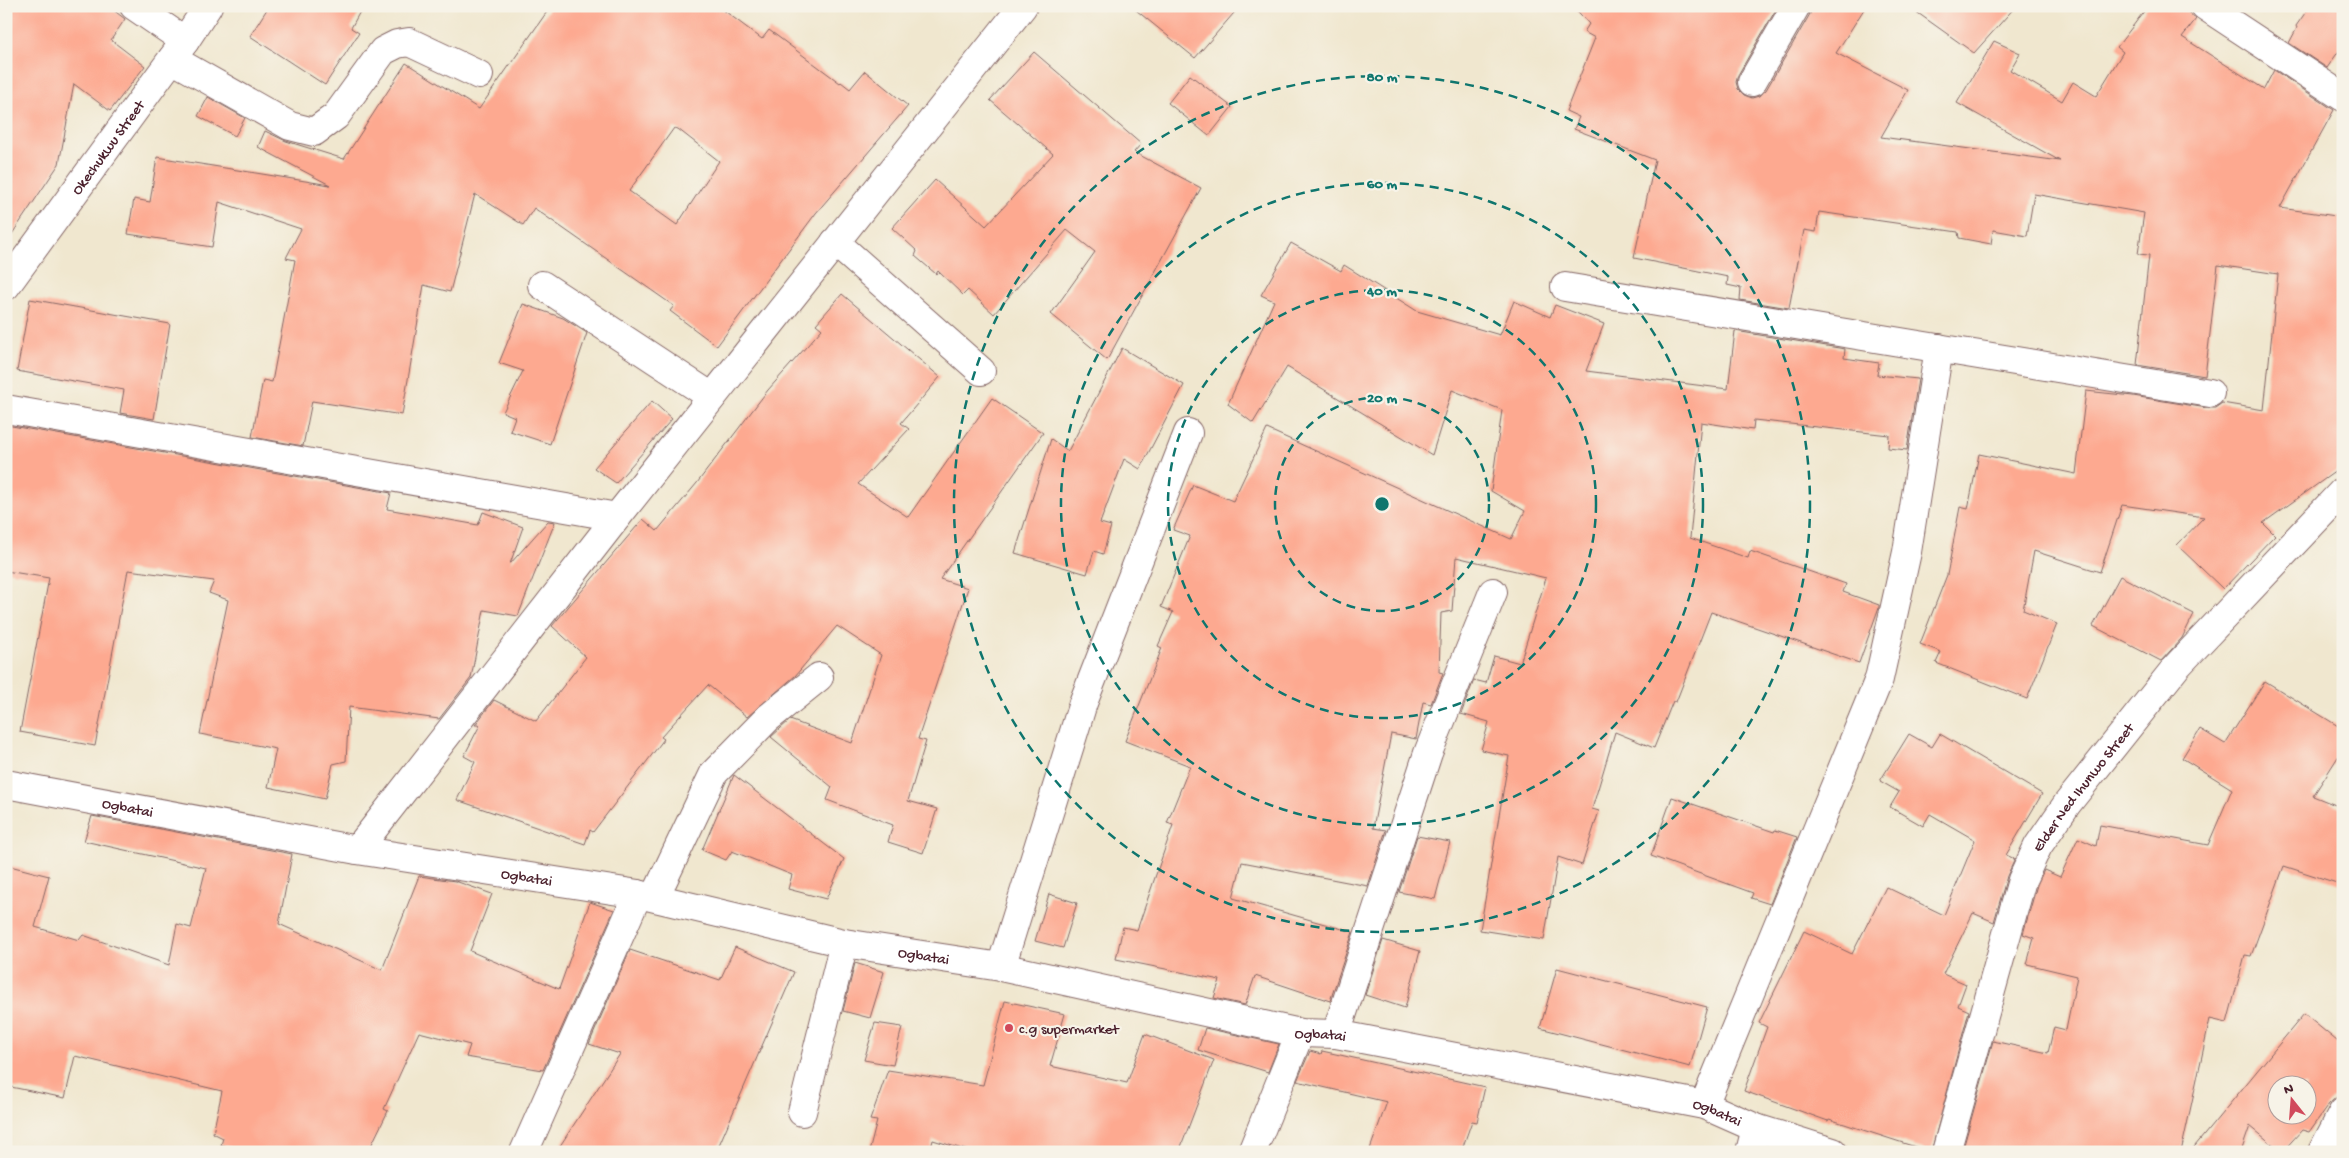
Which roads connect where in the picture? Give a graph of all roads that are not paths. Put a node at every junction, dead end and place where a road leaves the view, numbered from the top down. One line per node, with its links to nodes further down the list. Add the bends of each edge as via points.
1 (134, 6): 6 (street)
2 (208, 6): 6 (street, Okechukwu Street)
3 (1024, 6): 10 (street)
4 (1796, 6): 8 (street)
5 (2205, 6): 9 (street)
6 (178, 50): 7 (street, via 290,126 314,132 336,116 383,50 397,44 409,42); 12 (street, Okechukwu Street)
7 (478, 75)
8 (1752, 82)
9 (2343, 97)
10 (834, 242): 15 (street); 17 (street)
11 (542, 285): 17 (street)
12 (6, 286)
13 (1565, 287): 14 (street)
14 (1939, 348): 16 (street); 31 (street, via 1907,552 1880,679)
15 (981, 372)
16 (2210, 393)
17 (712, 397): 21 (street)
18 (6, 410): 21 (street)
19 (1188, 433): 28 (street, via 1083,703)
20 (2343, 491): 38 (street, Elder Ned Ihunwo Street, via 2177,666 2038,846 2022,880)
21 (617, 517): 25 (street)
22 (1493, 592): 30 (street, via 1428,753)
23 (819, 677): 26 (street, via 768,718 714,773)
24 (6, 784): 25 (street, Ogbatai)
25 (357, 850): 26 (street, Ogbatai)
26 (646, 895): 27 (street, Ogbatai); 35 (street)
27 (844, 943): 28 (street, Ogbatai); 32 (street)
28 (1001, 967): 29 (street, Ogbatai)
29 (1300, 1034): 30 (street, Ogbatai); 36 (street)
30 (1336, 1034): 31 (street, Ogbatai)
31 (1704, 1105): 34 (street, Ogbatai)
32 (802, 1112)
33 (2343, 1112): 39 (street)
34 (1753, 1140): 37 (street, Ogbatai)
35 (524, 1152)
36 (1252, 1152)
37 (1833, 1152)
38 (1946, 1152)
39 (2322, 1152)

